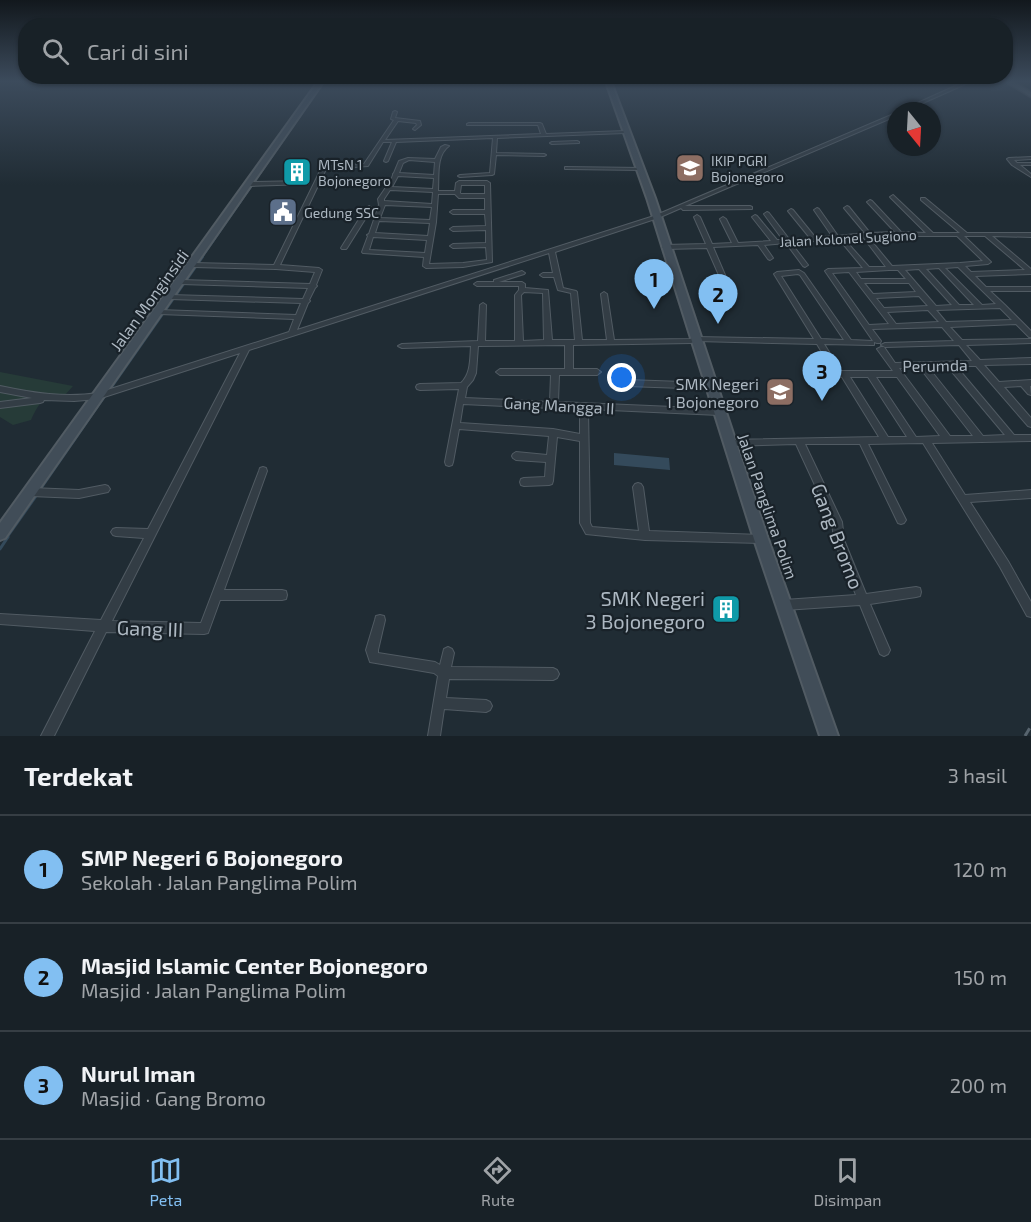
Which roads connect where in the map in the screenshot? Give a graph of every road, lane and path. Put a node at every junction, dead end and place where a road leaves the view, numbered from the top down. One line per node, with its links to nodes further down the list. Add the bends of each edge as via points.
1 (298, 116): 34 (main road, Jalan Monginsidi)
2 (394, 116): 5 (street)
3 (620, 116): 8 (main road, Jalan Panglima Polim)
4 (887, 118): 45 (street)
5 (396, 120): 7 (street, via 418,122); 14 (street)
6 (469, 124): 10 (street, via 541,124)
7 (415, 129)
8 (625, 132): 9 (street); 26 (main road, Jalan Panglima Polim)
9 (562, 134): 10 (street); 17 (street)
10 (544, 135): 11 (street)
11 (495, 136): 12 (street); 18 (street)
12 (450, 138): 13 (street); 22 (street)
13 (395, 140): 14 (street); 21 (street)
14 (382, 141): 86 (street, via 366,165 324,168)
15 (577, 142): 17 (street)
16 (552, 143): 17 (street)
17 (564, 143)
18 (494, 154): 19 (street); 30 (street, via 492,174)
19 (544, 155)
20 (1031, 158): 23 (street, via 1009,159)
21 (386, 161)
22 (439, 161): 29 (street, via 403,160); 32 (street)
23 (1014, 164): 24 (street); 27 (street)
24 (1031, 164)
25 (567, 168): 26 (street)
26 (641, 169): 53 (main road, Jalan Panglima Polim)
27 (1022, 169): 28 (street); 31 (street)
28 (1031, 169)
29 (395, 174): 32 (street); 35 (street)
30 (460, 176)
31 (1031, 176)
32 (437, 177): 36 (street)
33 (306, 183): 34 (street)
34 (253, 184): 83 (main road, Jalan Monginsidi)
35 (389, 188): 36 (street); 42 (street)
36 (436, 191): 37 (street); 43 (street)
37 (457, 193): 38 (street); 38 (street, via 459,183 485,182)
38 (488, 196): 50 (street)
39 (893, 196): 62 (street)
40 (923, 199): 63 (street)
41 (870, 202): 61 (street)
42 (382, 203): 43 (street); 56 (street)
43 (435, 206): 58 (street)
44 (369, 208): 79 (street)
45 (680, 208): 46 (street); 53 (street)
46 (750, 208)
47 (847, 208): 65 (street)
48 (817, 210): 68 (street)
49 (791, 211): 70 (street)
50 (488, 212): 51 (street); 59 (street)
51 (453, 213)
52 (767, 214): 71 (street)
53 (656, 217): 78 (main road, Jalan Panglima Polim); 80 (street)
54 (755, 217): 72 (street)
55 (698, 218): 77 (street)
56 (376, 219): 58 (street); 64 (street)
57 (723, 219): 75 (street)
58 (433, 222): 69 (street)
59 (488, 228): 60 (street); 74 (street)
60 (453, 229)
61 (899, 233): 62 (street, Jalan Kolonel Sugiono); 65 (street, Jalan Kolonel Sugiono)
62 (931, 234): 63 (street, Jalan Kolonel Sugiono)
63 (962, 234): 66 (street, Jalan Kolonel Sugiono); 85 (street, via 988,262)
64 (370, 235): 69 (street); 81 (street, via 366,254)
65 (866, 235): 68 (street, Jalan Kolonel Sugiono); 89 (street)
66 (987, 235): 67 (street, Jalan Kolonel Sugiono); 93 (street)
67 (1031, 235)
68 (838, 237): 70 (street, Jalan Kolonel Sugiono); 91 (street)
69 (430, 238): 81 (street)
70 (813, 238): 71 (street, Jalan Kolonel Sugiono)
71 (788, 241): 72 (street, Jalan Kolonel Sugiono); 84 (street)
72 (775, 242): 73 (street, Jalan Kolonel Sugiono)
73 (760, 243): 75 (street, Jalan Kolonel Sugiono); 82 (street)
74 (489, 245): 76 (street); 81 (street, via 490,261 481,263 426,266)
75 (736, 245): 77 (street, Jalan Kolonel Sugiono)
76 (453, 246)
77 (708, 246): 78 (street, Jalan Kolonel Sugiono); 102 (street)
78 (665, 247): 129 (main road, Jalan Panglima Polim)
79 (344, 248)
80 (552, 252): 97 (street); 127 (street)
81 (428, 255)
82 (770, 258)
83 (196, 265): 86 (street); 101 (main road, Jalan Monginsidi)
84 (806, 265)
85 (960, 265): 88 (street); 95 (street)
86 (276, 267): 104 (street, via 318,269)
87 (921, 267): 88 (street); 90 (street); 117 (street)
88 (941, 267): 118 (street)
89 (891, 268): 90 (street); 91 (street)
90 (900, 268): 100 (street, Perumda)
91 (867, 269): 92 (street)
92 (851, 270): 99 (street); 125 (street, via 828,271)
93 (1031, 272): 95 (street)
94 (522, 273): 98 (street)
95 (970, 274): 107 (street)
96 (543, 275): 97 (street)
97 (556, 275): 106 (street)
98 (511, 280): 103 (street); 109 (street, via 522,284)
99 (860, 281): 100 (street); 112 (street)
100 (910, 281): 111 (street, Perumda)
101 (184, 282): 104 (street); 113 (main road, Jalan Monginsidi)
102 (725, 282)
103 (477, 284)
104 (314, 286): 114 (street)
105 (550, 289): 106 (street)
106 (560, 289): 134 (street, via 574,292)
107 (986, 289): 108 (street); 116 (street)
108 (1031, 289)
109 (522, 290): 131 (street, via 518,295); 132 (street, via 546,291)
110 (604, 294): 135 (street)
111 (921, 294): 112 (street); 119 (street, Perumda)
112 (871, 296): 120 (street)
113 (174, 297): 114 (street); 121 (main road, Jalan Monginsidi)
114 (307, 301): 122 (street)
115 (483, 305): 137 (street)
116 (1003, 306): 118 (street); 123 (street)
117 (957, 307): 118 (street); 119 (street)
118 (980, 307)
119 (932, 308): 120 (street); 124 (street, Perumda)
120 (882, 310): 126 (street)
121 (163, 312): 122 (street); 163 (main road, Jalan Monginsidi)
122 (299, 316): 127 (street)
123 (1018, 322): 124 (street); 128 (street)
124 (944, 325): 126 (street); 139 (street, Perumda)
125 (867, 327): 126 (street); 140 (street)
126 (895, 327)
127 (291, 335): 142 (street)
128 (1031, 335)
129 (695, 341): 135 (street); 138 (street); 159 (main road, Jalan Panglima Polim)
130 (1031, 341): 139 (street, Perumda)
131 (519, 342): 132 (street); 137 (street)
132 (548, 342): 133 (street)
133 (569, 342): 134 (street); 150 (street)
134 (579, 342): 135 (street)
135 (611, 342)
136 (849, 342): 138 (street); 138 (street, via 802,274 778,273); 140 (street)
137 (478, 343): 141 (street); 158 (street, via 471,376)
138 (821, 344): 140 (street); 153 (street, via 838,374)
139 (960, 344): 140 (street, Perumda); 144 (street, Perumda)
140 (877, 345): 147 (street)
141 (402, 346)
142 (246, 349): 163 (street); 197 (street)
143 (1031, 361): 144 (street, Perumda)
144 (978, 363): 145 (street, Perumda); 157 (street, Perumda)
145 (950, 364): 146 (street, Perumda); 175 (street)
146 (922, 365): 147 (street, Perumda); 174 (street)
147 (893, 366): 152 (street)
148 (500, 372): 149 (street)
149 (555, 372): 150 (street); 167 (street)
150 (569, 372): 151 (street)
151 (597, 372)
152 (898, 374): 154 (street); 177 (street)
153 (845, 375): 154 (street); 179 (street)
154 (871, 375): 180 (street)
155 (627, 383): 159 (street)
156 (1027, 383): 157 (street); 162 (street)
157 (997, 385): 170 (street, Perumda)
158 (463, 386): 160 (street); 165 (street)
159 (711, 386): 169 (main road, Jalan Panglima Polim)
160 (420, 387)
161 (0, 389): 164 (street, via 34,396)
162 (1031, 392)
163 (101, 395): 164 (street); 191 (main road, Jalan Monginsidi)
164 (78, 397): 166 (street)
165 (460, 400): 167 (street, Gang Mangga II); 171 (street)
166 (0, 405)
167 (554, 406): 168 (street, Gang Mangga II)
168 (584, 408): 169 (street, Gang Mangga II); 173 (street)
169 (719, 412): 183 (main road, Jalan Panglima Polim)
170 (1031, 424)
171 (456, 426): 172 (street); 186 (street)
172 (553, 432): 173 (street); 185 (street)
173 (584, 438): 198 (street, via 587,528 594,533)
174 (980, 438): 175 (street); 177 (street)
175 (1012, 438): 176 (street)
176 (1031, 438)
177 (947, 439): 181 (street)
178 (862, 440): 179 (street); 182 (street); 194 (street)
179 (885, 440): 180 (street)
180 (914, 440): 181 (street)
181 (925, 440): 193 (street)
182 (800, 441): 183 (street); 203 (street, Gang Bromo, via 837,522 839,540)
183 (729, 443): 199 (main road, Jalan Panglima Polim)
184 (516, 456): 185 (street)
185 (551, 459): 188 (street, via 549,482)
186 (449, 462)
187 (263, 471): 201 (street, Gang III)
188 (524, 482)
189 (638, 487): 198 (street)
190 (105, 489): 191 (street, via 79,494)
191 (36, 492): 196 (main road, Jalan Monginsidi)
192 (1031, 494): 193 (street)
193 (963, 499): 205 (street)
194 (902, 520)
195 (116, 532): 197 (street)
196 (0, 534)
197 (151, 534): 208 (street)
198 (645, 536): 199 (street)
199 (761, 539): 204 (main road, Jalan Panglima Polim)
200 (916, 592): 203 (street)
201 (218, 595): 202 (street); 208 (street, Gang III, via 206,627 201,630)
202 (282, 595)
203 (862, 600): 204 (street); 209 (street, Gang Bromo)
204 (784, 605): 217 (main road, Jalan Panglima Polim)
205 (1031, 612)
206 (0, 619): 208 (street, Gang III)
207 (380, 620): 211 (street, via 372,650 374,658 435,668)
208 (103, 626): 215 (street)
209 (884, 650)
210 (448, 653): 211 (street)
211 (444, 673): 212 (street); 213 (street)
212 (553, 674)
213 (439, 703): 214 (street); 216 (street)
214 (486, 706)
215 (47, 736)
216 (434, 736)
217 (829, 736)

